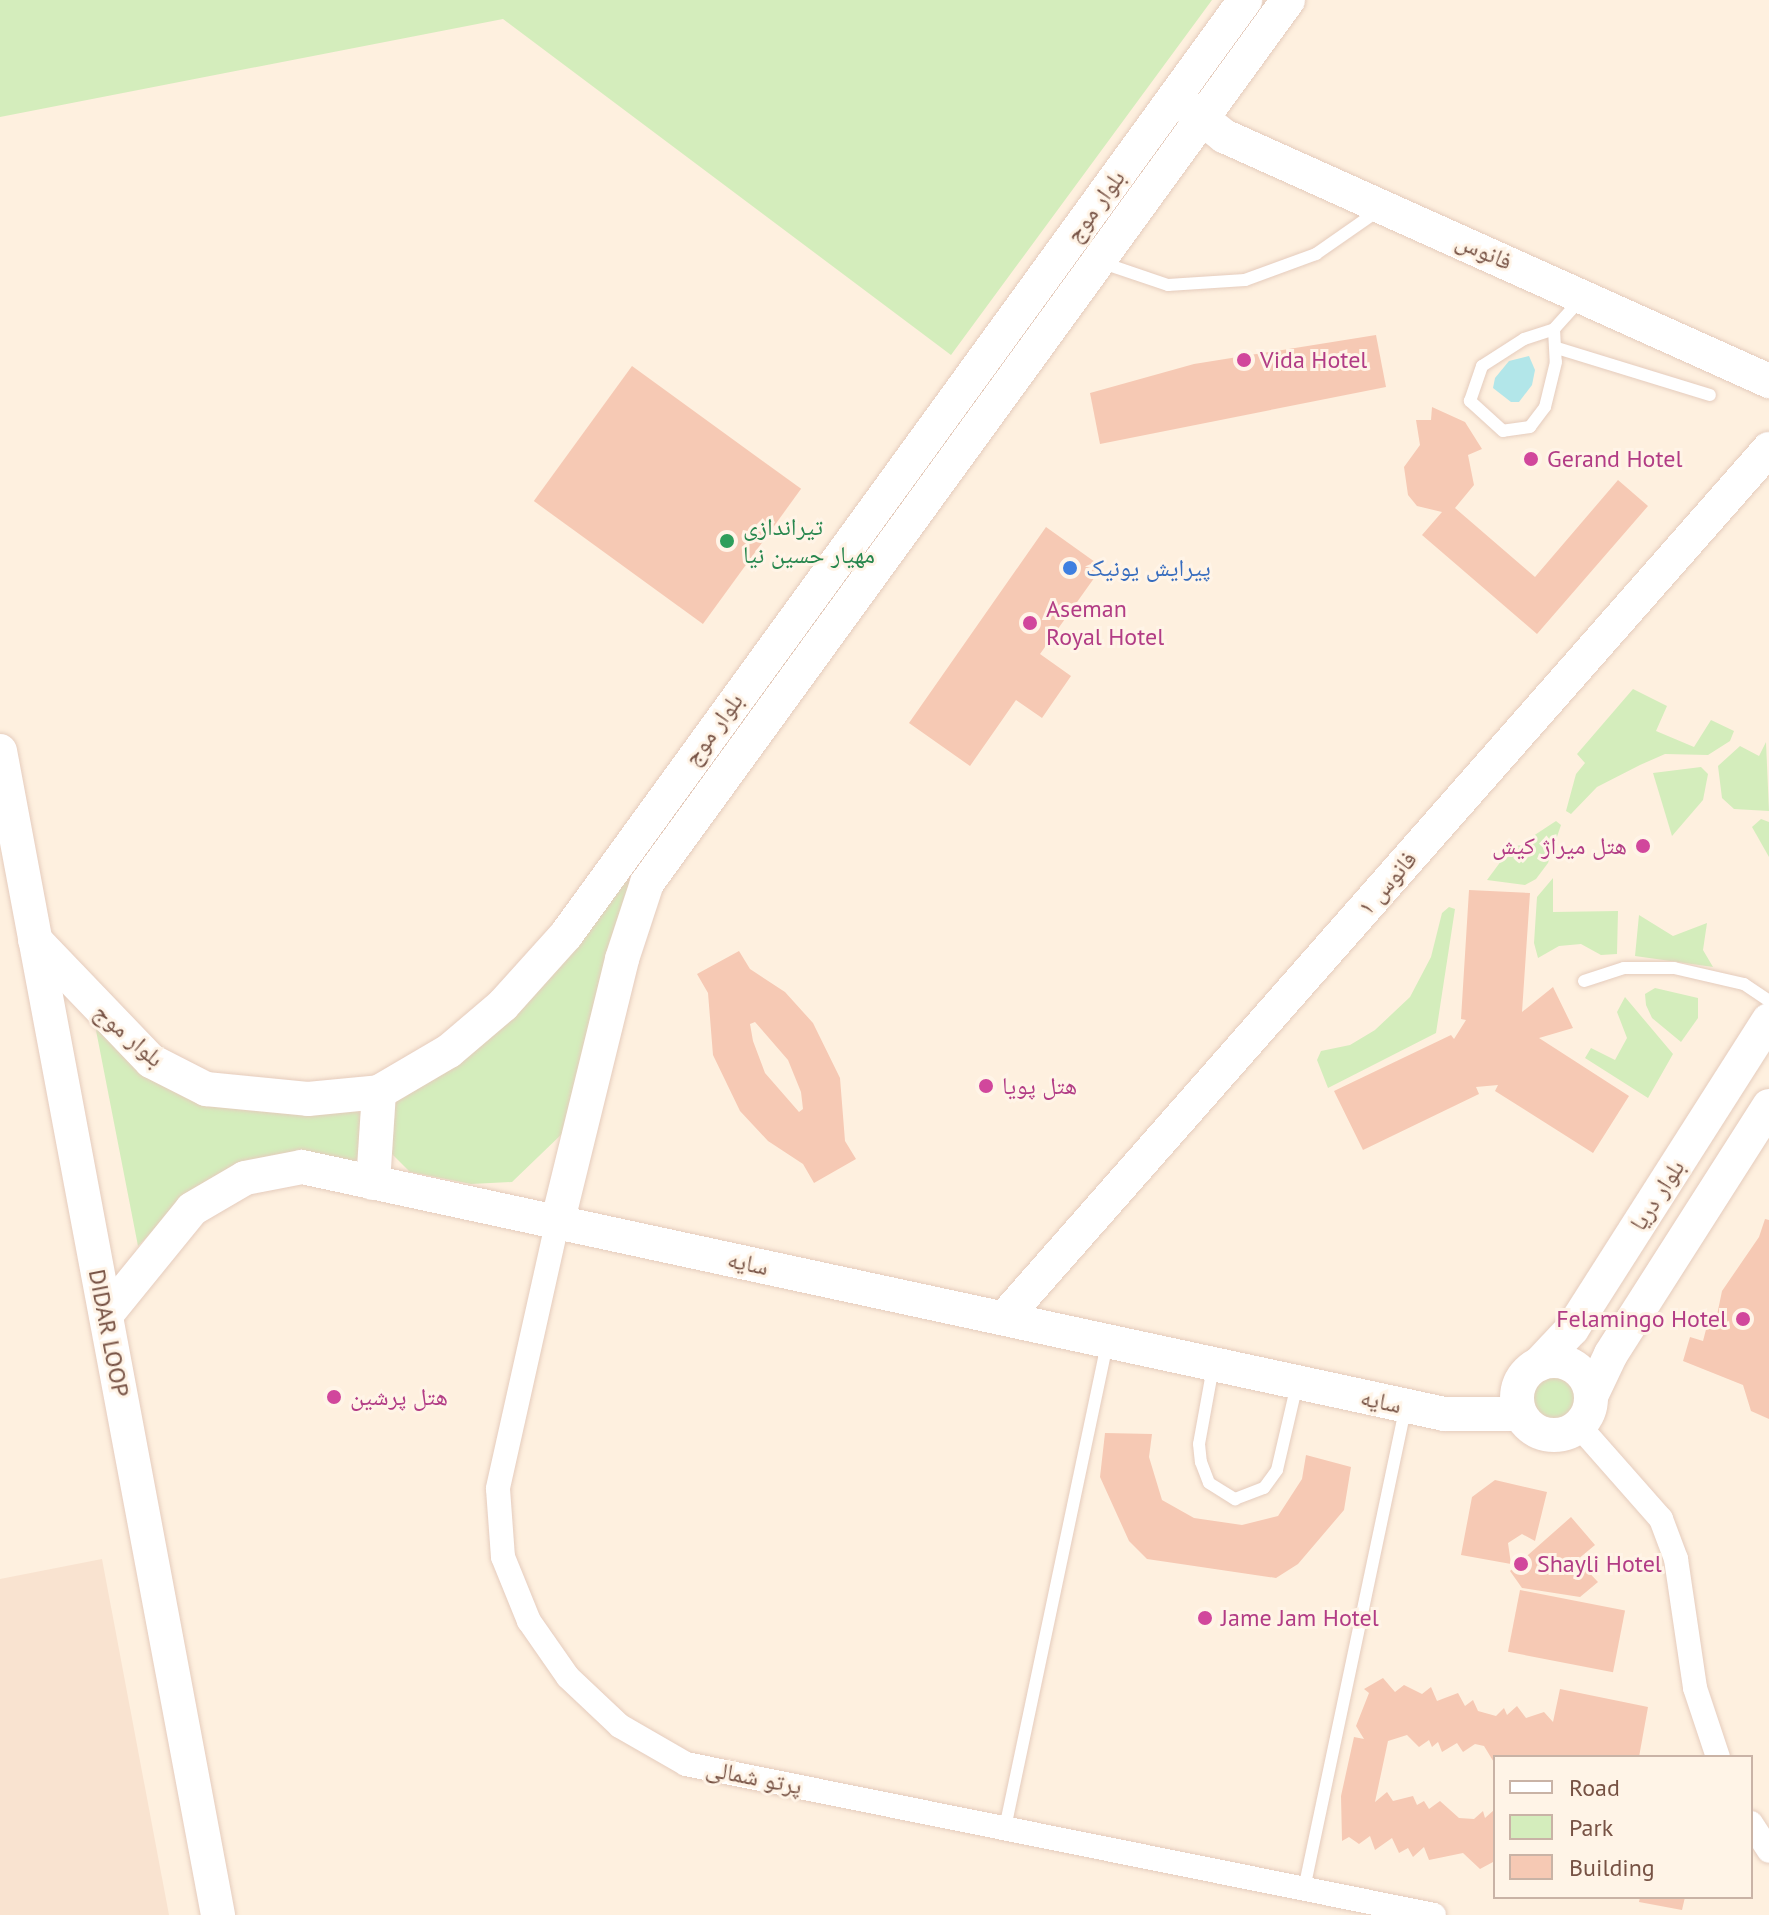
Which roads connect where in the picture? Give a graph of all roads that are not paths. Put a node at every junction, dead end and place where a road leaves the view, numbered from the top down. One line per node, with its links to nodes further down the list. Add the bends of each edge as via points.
1 (1245, 0): 3 (main road, بلوار موج)
2 (1288, 0): 4 (main road, بلوار موج)
3 (1174, 97): 4 (main road, فانوس); 13 (main road, بلوار موج)
4 (1201, 118): 5 (main road, فانوس, via 1224,136); 6 (main road, بلوار موج)
5 (1385, 207): 6 (lane, via 1316,254 1245,280 1168,285); 7 (main road, فانوس)
6 (1097, 261): 14 (main road, بلوار موج)
7 (1584, 296): 8 (lane); 10 (main road, فانوس)
8 (1554, 329): 9 (lane); 9 (lane, via 1524,339 1482,366 1470,401 1503,431 1530,427 1551,390)
9 (1557, 348): 11 (lane)
10 (1769, 381)
11 (1710, 395)
12 (1769, 449): 25 (main road, فانوس ۱)
13 (743, 686): 14 (main road); 20 (main road, بلوار موج, via 566,935 503,1005 449,1051)
14 (772, 707): 23 (main road, بلوار موج, via 647,883 622,959)
15 (0, 751): 16 (main road, DIDAR LOOP)
16 (35, 940): 20 (main road, بلوار موج, via 151,1061 206,1089 283,1098); 24 (main road, DIDAR LOOP)
17 (1584, 981): 18 (lane, via 1624,968 1674,968 1744,984)
18 (1769, 1001)
19 (1769, 1020): 27 (main road, بلوار دریا, via 1572,1329)
20 (379, 1092): 22 (main road)
21 (1769, 1106): 30 (main road, بلوار دریا, via 1611,1354)
22 (373, 1183): 23 (main road, سایه); 24 (main road, سایه, via 302,1167 245,1178 192,1209)
23 (557, 1224): 25 (main road, سایه); 36 (street, پرتو شمالی, via 498,1489 503,1557 529,1621 568,1677 620,1726 686,1764)
24 (106, 1315): 39 (main road, DIDAR LOOP)
25 (1006, 1316): 26 (main road, سایه)
26 (1107, 1345): 28 (main road, سایه); 36 (lane)
27 (1539, 1364): 30 (main road, via 1573,1366); 32 (main road, via 1522,1380)
28 (1213, 1367): 29 (main road, سایه); 29 (lane, via 1199,1444 1201,1462 1209,1483 1235,1499 1264,1488 1277,1470)
29 (1297, 1384): 31 (main road, سایه)
30 (1592, 1394): 33 (main road)
31 (1405, 1406): 32 (main road, سایه, via 1444,1414); 38 (lane)
32 (1520, 1414): 33 (main road, via 1547,1435)
33 (1579, 1426): 34 (street, via 1661,1519 1676,1559 1695,1688)
34 (1717, 1755)
35 (1753, 1826): 37 (street)
36 (1005, 1828): 38 (street, پرتو شمالی)
37 (1769, 1851)
38 (1304, 1889): 40 (street, پرتو شمالی)
39 (218, 1915)
40 (1434, 1915)

